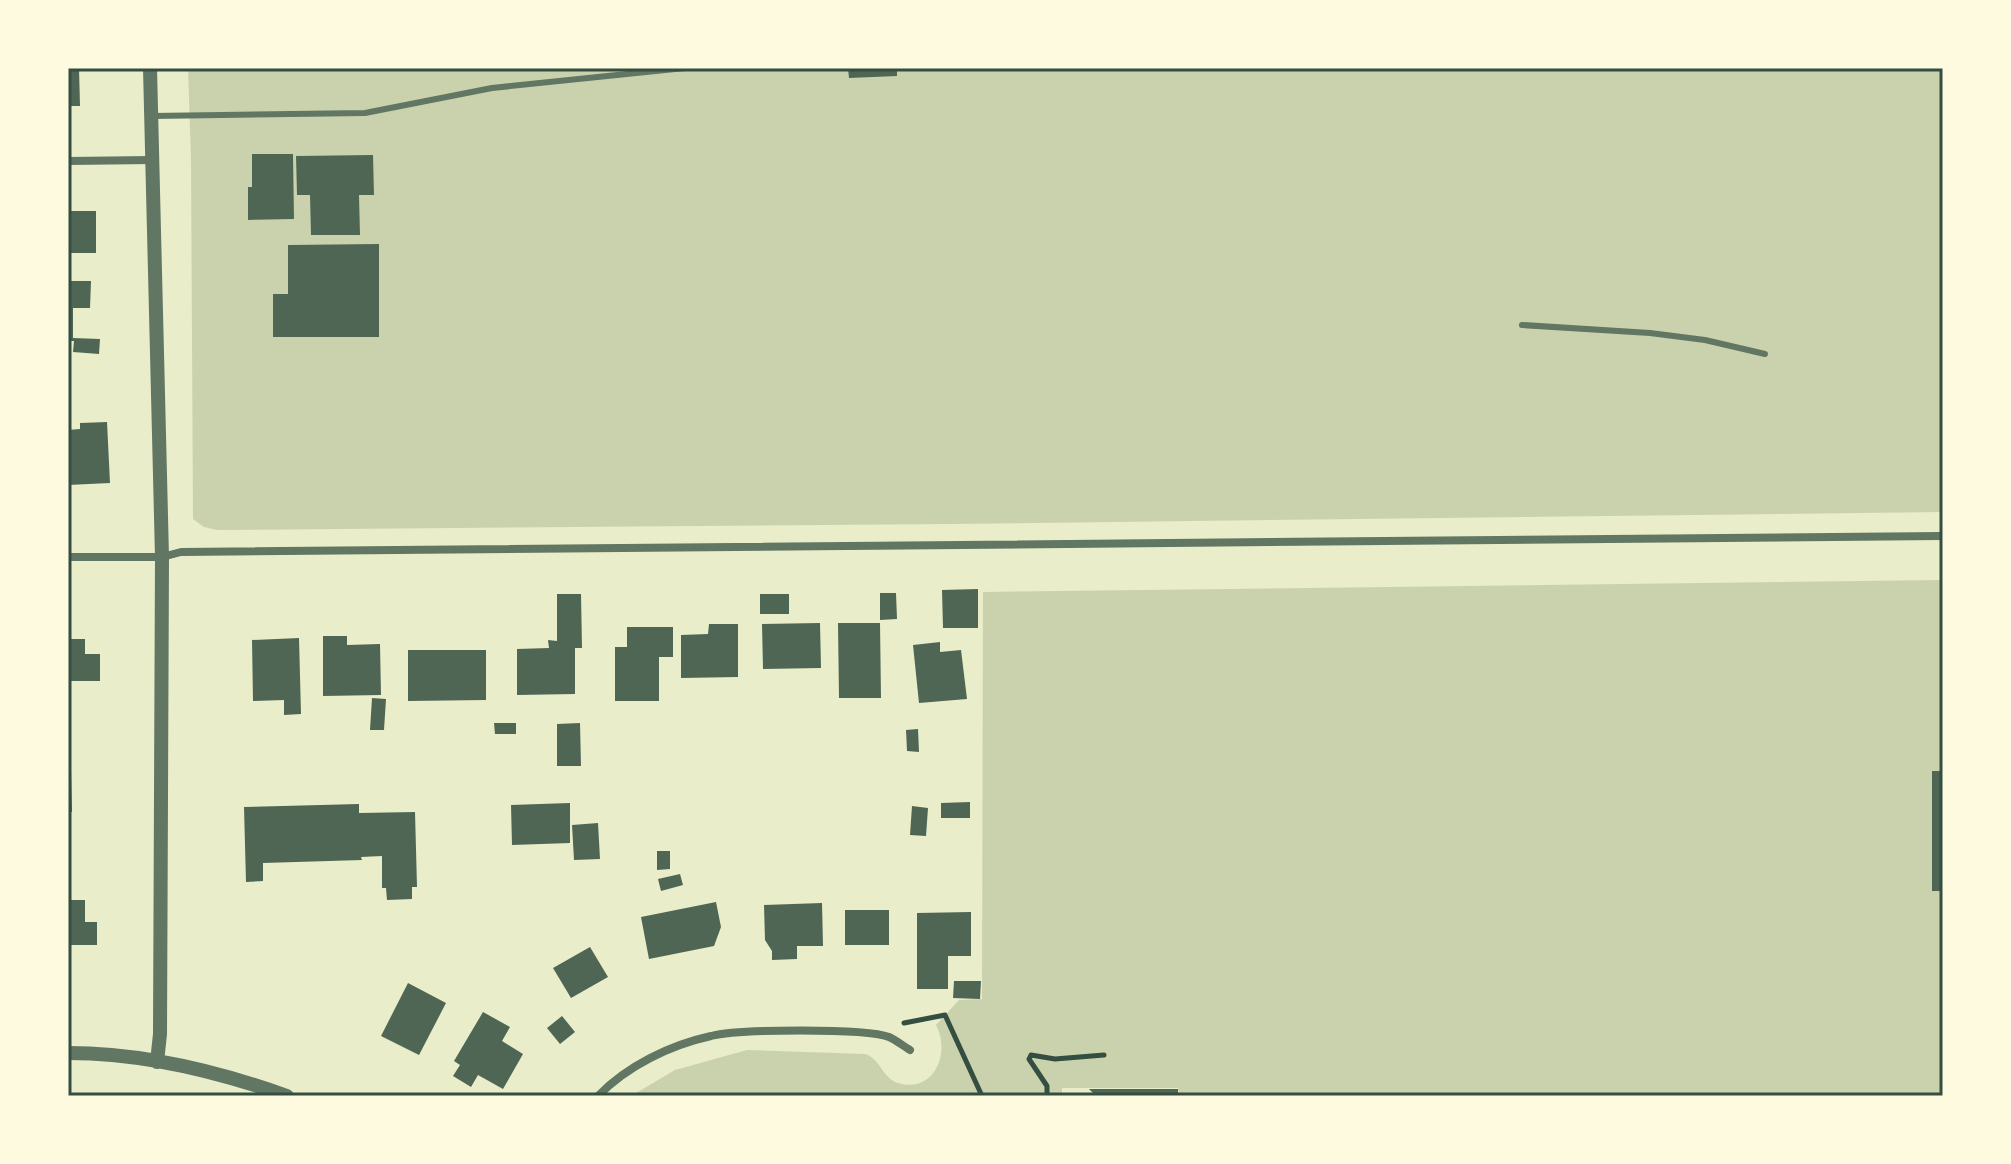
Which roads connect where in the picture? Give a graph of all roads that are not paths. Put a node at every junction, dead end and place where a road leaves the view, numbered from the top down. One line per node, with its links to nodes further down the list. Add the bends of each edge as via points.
1 (150, 68): 3 (street)
2 (685, 68): 3 (lane, via 492,88 365,113)
3 (150, 116): 4 (street)
4 (152, 160): 5 (street); 10 (street)
5 (68, 161)
6 (1522, 325): 7 (lane, via 1650,333)
7 (1765, 354)
8 (1943, 536): 10 (street, via 181,552)
9 (68, 557): 10 (street)
10 (162, 557): 13 (street)
11 (910, 1050): 15 (street, via 888,1036 857,1032 712,1036 635,1066)
12 (68, 1053): 13 (street)
13 (157, 1062): 14 (street, via 243,1080)
14 (287, 1096)
15 (598, 1096)

